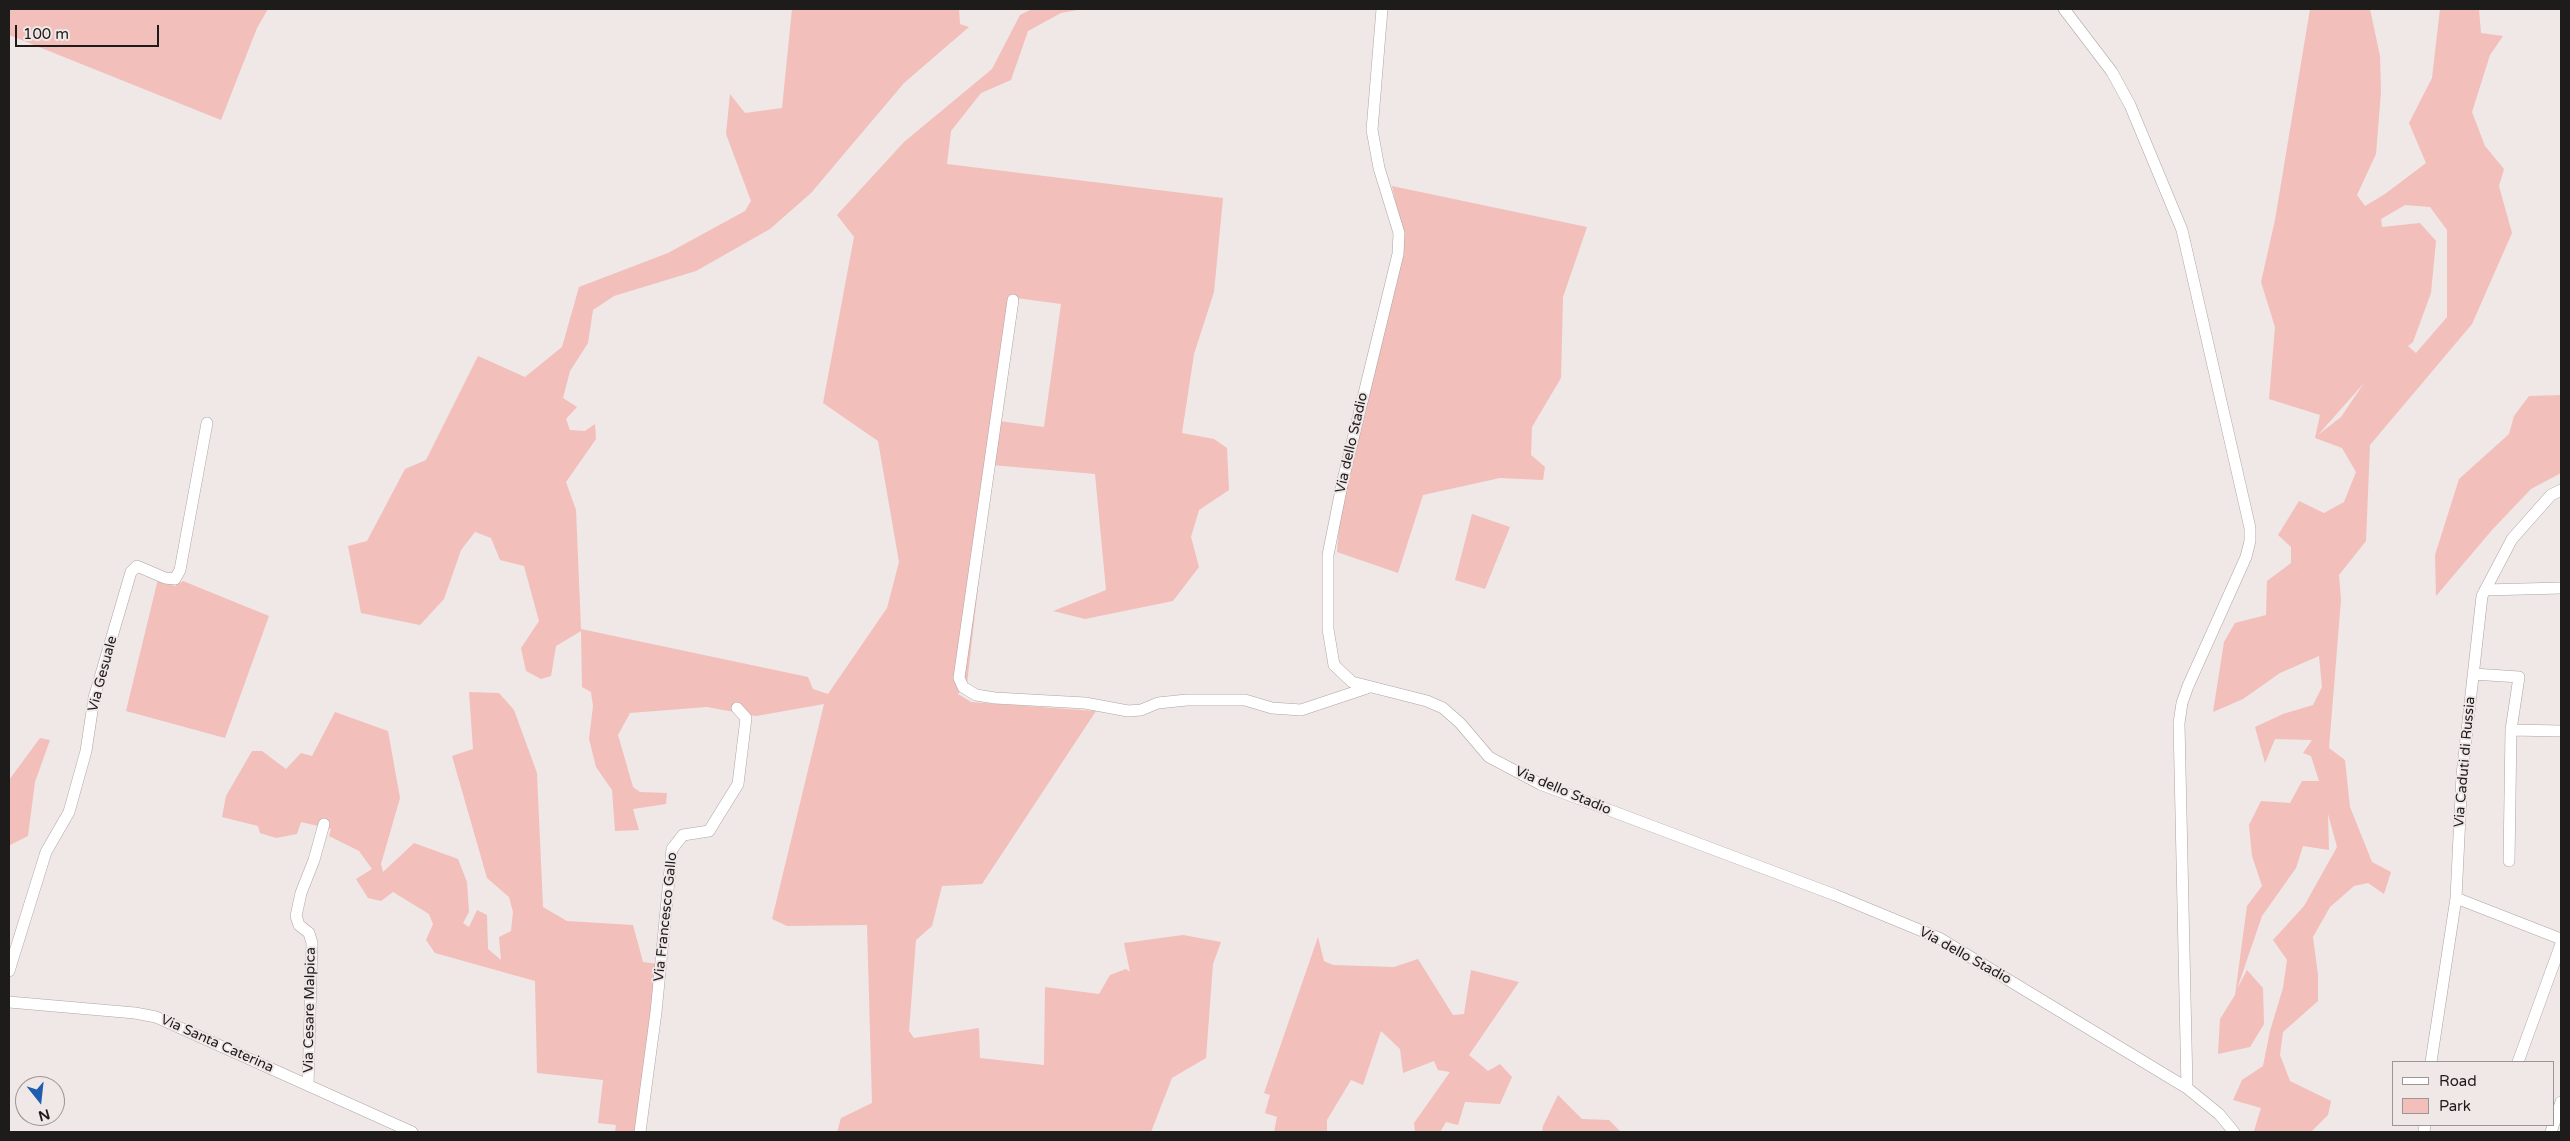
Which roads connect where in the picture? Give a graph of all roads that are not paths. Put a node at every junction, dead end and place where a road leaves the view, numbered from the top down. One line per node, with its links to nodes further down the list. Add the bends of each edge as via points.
1 (1382, 9): 9 (street, Via dello Stadio, via 1372,130 1379,168 1399,233 1398,254 1328,555 1328,628 1334,664 1352,682)
2 (2064, 9): 23 (street, via 2112,72 2130,105 2182,230 2250,528 2246,557 2188,686 2179,723)
3 (1013, 300): 9 (street, via 959,678 963,687 976,695 995,698 1085,703 1128,711 1187,700 1245,700 1272,708 1301,710)
4 (207, 423): 18 (street, Via Gesuale, via 180,570 175,579 137,566 131,572 94,698 86,751 68,812 46,852)
5 (2561, 490): 7 (street, Via Caduti di Russia, via 2551,495 2512,539)
6 (2561, 588): 7 (street)
7 (2485, 590): 8 (street, Via Caduti di Russia)
8 (2473, 674): 11 (street, via 2519,677); 15 (street, Via Caduti di Russia, via 2462,774)
9 (1367, 688): 23 (street, Via dello Stadio, via 1443,708 1489,757 1540,784 1835,895 1939,938)
10 (737, 708): 27 (street, Via Francesco Gallo, via 746,718 738,784 709,831 683,836 672,849)
11 (2511, 730): 12 (street); 14 (street)
12 (2561, 731)
13 (324, 824): 22 (street, Via Cesare Malpica, via 296,916 312,943)
14 (2510, 862)
15 (2456, 898): 16 (street); 20 (street, Via Caduti di Russia)
16 (2561, 939)
17 (2561, 944): 21 (street)
18 (9, 971)
19 (9, 1002): 22 (street, Via Santa Caterina, via 156,1017)
20 (2431, 1061)
21 (2518, 1061)
22 (308, 1085): 26 (street, Via Santa Caterina)
23 (2187, 1088): 28 (street, Via dello Stadio, via 2219,1114)
24 (2561, 1102): 25 (street)
25 (2555, 1120)
26 (412, 1132)
27 (640, 1132)
28 (2234, 1132)

